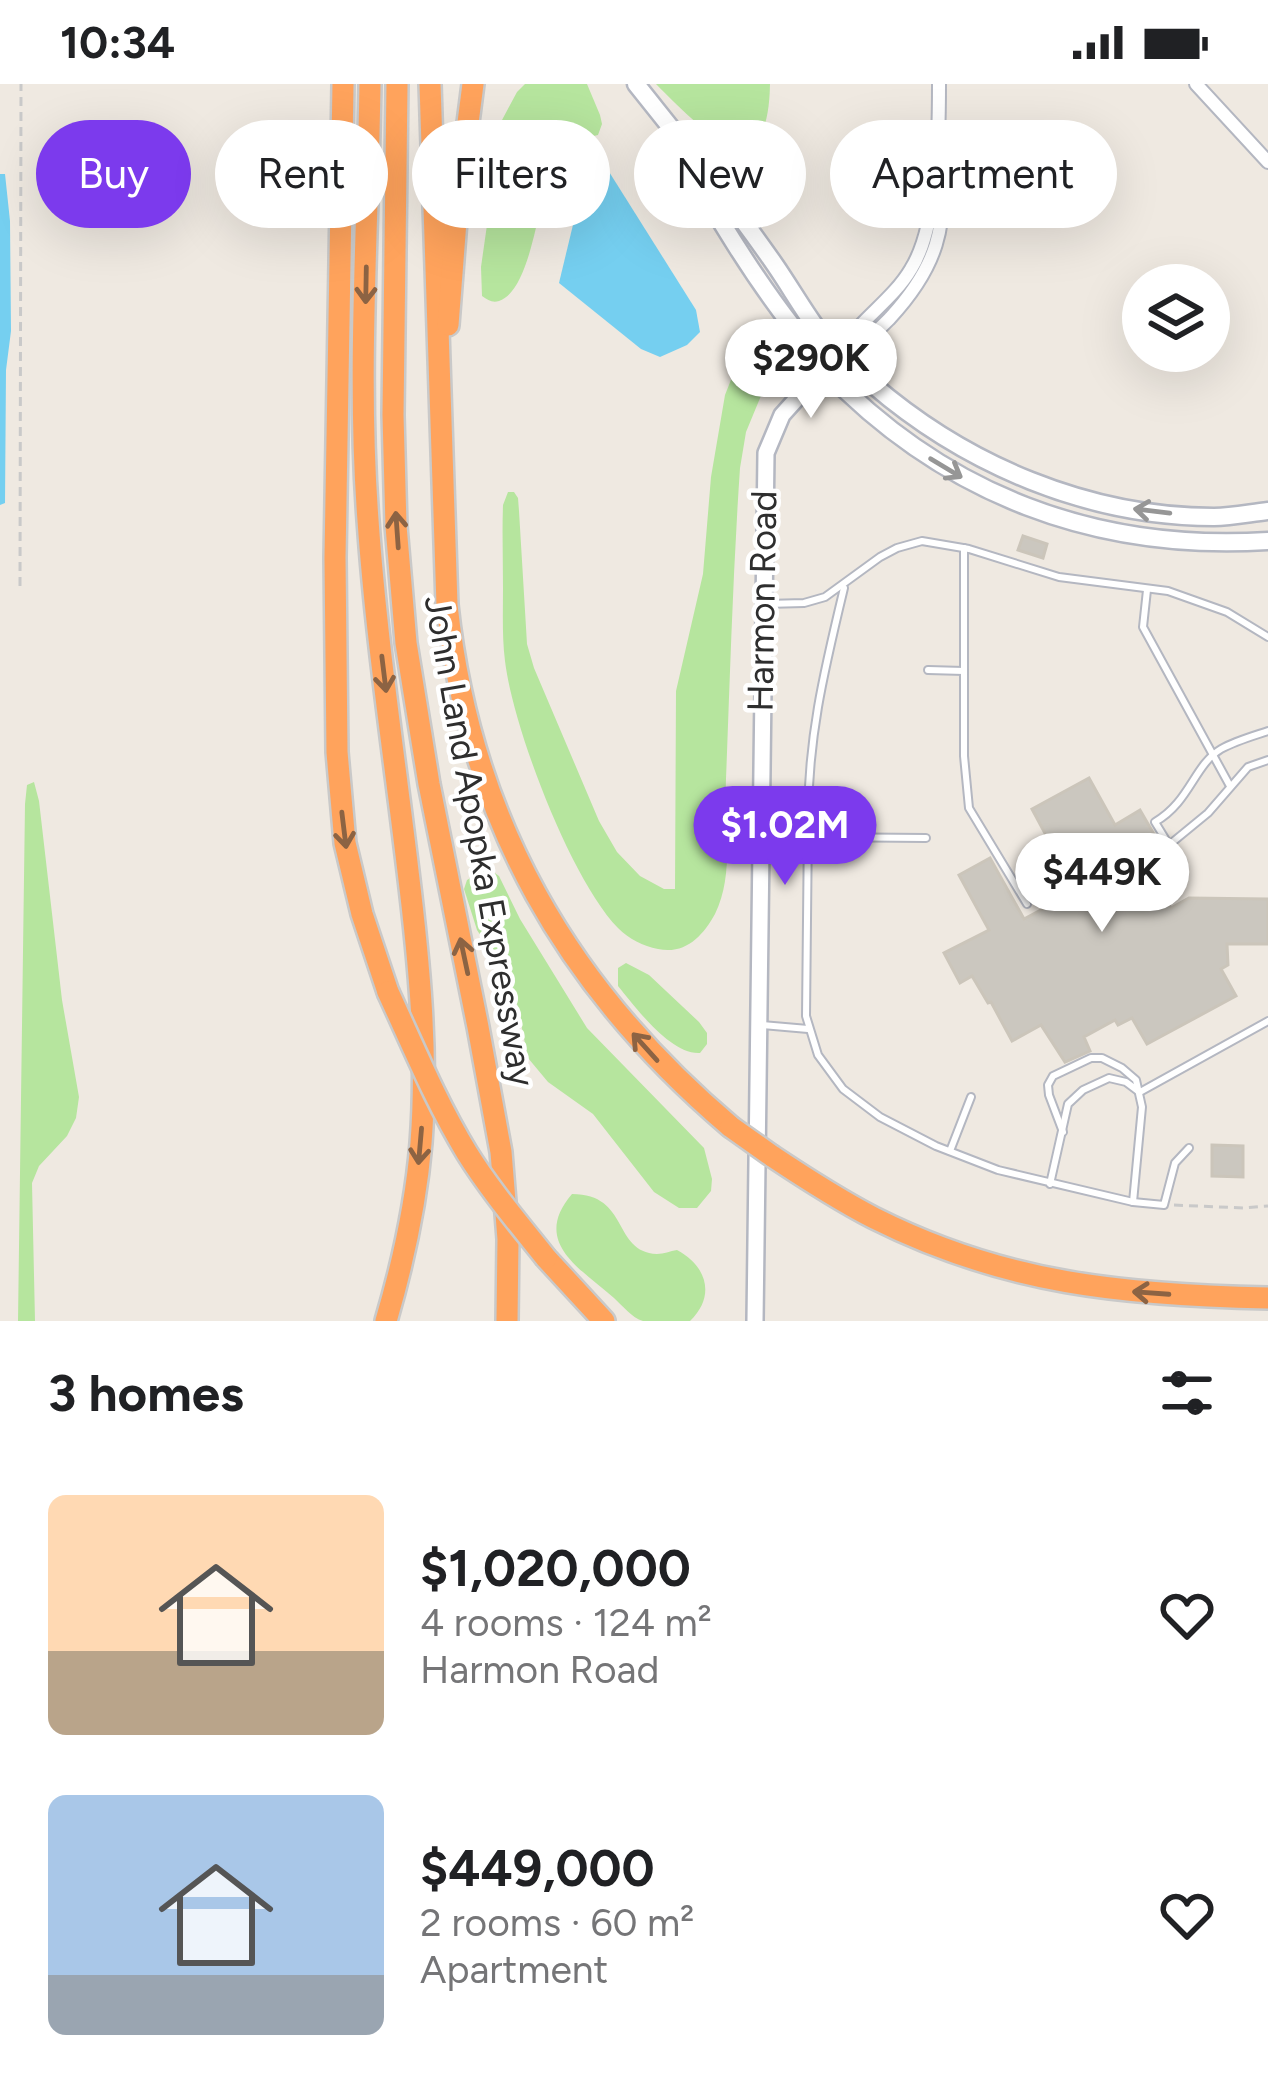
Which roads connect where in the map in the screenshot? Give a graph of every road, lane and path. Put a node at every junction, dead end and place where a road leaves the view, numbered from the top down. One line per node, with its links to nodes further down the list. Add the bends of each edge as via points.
1 (21, 84): 19 (path)
2 (344, 84): 49 (highway, one-way to 49, bridge, via 335,558 345,843 388,992 431,1088 481,1175)
3 (370, 84): 47 (highway, John Land Apopka Expressway, one-way to 47, via 367,516 424,1036 421,1144)
4 (397, 84): 48 (highway, John Land Apopka Expressway, one-way to 4, via 500,1152 406,643 393,415)
5 (430, 84): 14 (highway)
6 (473, 84): 14 (highway)
7 (939, 84): 12 (street, Harmon Road, via 920,253)
8 (639, 85): 10 (main road)
9 (1203, 86): 11 (street)
10 (651, 103): 12 (main road); 13 (main road, via 733,242)
11 (1265, 154)
12 (843, 348): 13 (street, Harmon Road); 15 (main road, one-way to 12, via 1148,512 1025,478 934,432)
13 (824, 368): 16 (main road, one-way to 16, via 924,455 1014,502 1147,538); 21 (street, Harmon Road, via 782,415 766,452)
14 (440, 410): 46 (highway, one-way to 14, bridge, via 1100,1289 950,1251 873,1218 772,1156 667,1071 543,908 496,809 452,650)
15 (1268, 511)
16 (1268, 541)
17 (964, 548): 18 (lane, via 922,541 897,548); 20 (lane, via 1059,577); 24 (lane)
18 (845, 585): 21 (lane, via 825,597); 29 (lane, via 812,734)
19 (20, 586)
20 (1147, 589): 22 (lane, via 1227,612); 26 (lane, via 1143,627)
21 (762, 605): 30 (street, Harmon Road)
22 (1268, 637)
23 (928, 670): 24 (lane)
24 (964, 671): 33 (lane, via 969,808)
25 (1268, 731): 26 (lane)
26 (1213, 756): 28 (lane); 28 (lane, via 1155,822 1169,845)
27 (1268, 760): 28 (lane)
28 (1230, 786)
29 (808, 825): 30 (lane); 32 (lane)
30 (760, 837): 32 (lane); 35 (street, Harmon Road)
31 (926, 838): 32 (lane)
32 (808, 842): 36 (lane)
33 (1027, 904)
34 (1268, 1021): 37 (lane)
35 (758, 1025): 36 (lane); 50 (street, Harmon Road)
36 (810, 1029): 41 (lane, via 843,1089)
37 (1140, 1093): 39 (lane, via 1118,1079 1083,1090 1068,1104); 39 (lane, via 1136,1080 1102,1058 1053,1076 1048,1095); 43 (lane)
38 (971, 1097): 41 (lane)
39 (1063, 1132): 42 (lane)
40 (1189, 1148): 44 (lane, via 1175,1163)
41 (950, 1151): 42 (lane)
42 (1050, 1184): 43 (lane)
43 (1133, 1202): 44 (lane)
44 (1164, 1205): 45 (path)
45 (1268, 1206)
46 (1268, 1298)
47 (386, 1321)
48 (508, 1321)
49 (604, 1321)
50 (755, 1321)

